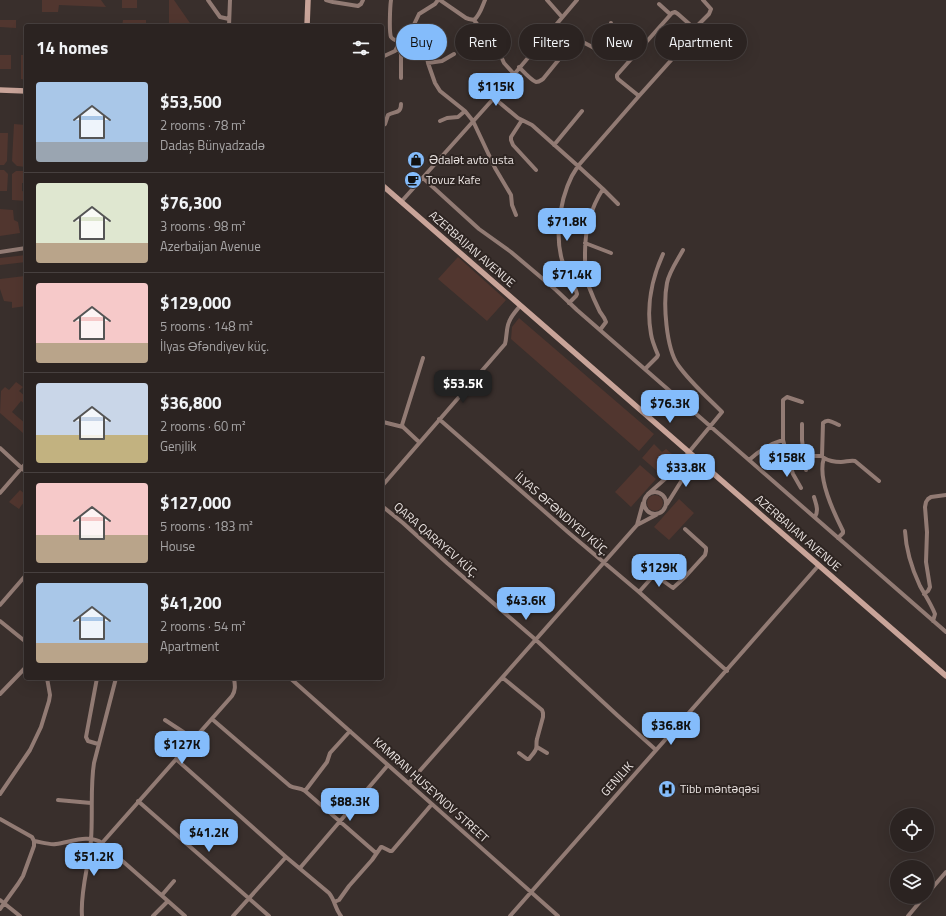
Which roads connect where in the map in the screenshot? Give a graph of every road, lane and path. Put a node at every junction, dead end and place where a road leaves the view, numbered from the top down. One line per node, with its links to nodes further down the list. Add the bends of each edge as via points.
1 (208, 0): 15 (street, via 220,17)
2 (230, 0): 15 (street)
3 (308, 0): 19 (street)
4 (326, 0): 5 (street, via 358,6)
5 (363, 0)
6 (391, 0): 24 (street, via 390,34)
7 (439, 0): 16 (street, via 466,18); 20 (street, via 419,14)
8 (485, 0): 16 (street)
9 (547, 0): 14 (street)
10 (577, 0): 14 (street)
11 (703, 0): 23 (street, via 711,9)
12 (659, 4): 13 (street)
13 (670, 14): 22 (street, via 675,12); 37 (street, via 617,75 618,79)
14 (562, 17): 32 (street)
15 (229, 19): 18 (street)
16 (474, 20): 21 (street)
17 (611, 23): 32 (street, via 612,30 604,50 599,51 582,42 574,42 540,81 533,80)
18 (229, 24)
19 (307, 24)
20 (414, 24)
21 (477, 24)
22 (690, 24)
23 (700, 24)
24 (396, 40)
25 (396, 50): 27 (street)
26 (454, 54): 31 (street, via 442,61)
27 (384, 56)
28 (401, 60): 34 (street)
29 (503, 60): 33 (street)
30 (671, 60): 37 (street)
31 (428, 62): 40 (street, via 437,87)
32 (519, 67): 33 (street)
33 (514, 74): 38 (street)
34 (401, 78)
35 (0, 90): 36 (street)
36 (24, 91)
37 (639, 96): 47 (street)
38 (494, 98): 42 (street); 44 (street)
39 (401, 104): 45 (street, via 400,111 388,115)
40 (465, 110): 43 (street, via 458,118); 44 (street)
41 (582, 111): 46 (street)
42 (522, 120): 46 (street, via 532,125); 48 (street, via 511,140)
43 (440, 121)
44 (473, 122): 49 (street); 54 (street, via 511,195)
45 (384, 125)
46 (554, 145): 47 (street)
47 (578, 166): 51 (street); 61 (street, via 568,185 558,230 562,261 577,294)
48 (536, 170)
49 (423, 178): 52 (street); 61 (street)
50 (384, 187): 52 (street, AZERBAIJAN AVENUE)
51 (603, 189): 53 (street); 55 (street, via 592,208)
52 (401, 202): 62 (street, AZERBAIJAN AVENUE)
53 (618, 204)
54 (516, 215)
55 (585, 243): 59 (street); 63 (street, via 586,276 594,299 606,319)
56 (24, 248): 58 (street)
57 (683, 250): 71 (street, via 666,284 667,329 677,364 722,412)
58 (0, 252)
59 (610, 253)
60 (663, 254): 65 (street, via 652,289 649,322 658,355)
61 (569, 303): 63 (street)
62 (520, 306): 67 (street, via 508,322 504,344); 76 (street, AZERBAIJAN AVENUE)
63 (600, 330): 65 (street)
64 (422, 358): 72 (street)
65 (645, 369): 71 (street)
66 (802, 402): 73 (street, via 787,397 783,400)
67 (439, 420): 74 (street); 101 (street, İLYAS ƏFƏNDIYEV KÜÇ.)
68 (384, 422): 72 (street)
69 (802, 424): 78 (street)
70 (839, 425): 77 (street, via 828,420 823,423)
71 (710, 426): 76 (street); 79 (street)
72 (403, 427): 74 (street)
73 (783, 440): 79 (street, via 762,449); 81 (street)
74 (419, 442): 86 (street)
75 (0, 448): 83 (street)
76 (688, 452): 80 (street, AZERBAIJAN AVENUE); 89 (street, via 670,476)
77 (823, 457): 78 (street); 85 (street, via 832,462 855,461); 100 (street, via 824,482 843,531)
78 (804, 458): 81 (street); 84 (street)
79 (749, 460): 96 (street)
80 (699, 461): 94 (street, via 682,480); 102 (street, AZERBAIJAN AVENUE)
81 (789, 462): 87 (street)
82 (24, 466): 83 (street)
83 (22, 468): 88 (street)
84 (806, 470)
85 (879, 480)
86 (384, 484)
87 (801, 488)
88 (0, 493)
89 (648, 494): 92 (street); 94 (street, via 655,491 662,494 666,501)
90 (946, 495): 107 (street, via 931,497 926,502 926,562 930,587)
91 (814, 497): 96 (street, via 818,510)
92 (645, 498): 95 (street, via 644,506 647,511 652,514); 97 (street)
93 (384, 508): 113 (street, QARA QARAYEV KÜÇ.)
94 (665, 508): 95 (street)
95 (659, 513): 97 (street)
96 (814, 517): 100 (street)
97 (637, 525): 101 (street)
98 (685, 529): 104 (street, via 706,548 705,555 673,588)
99 (905, 531): 107 (street, via 910,559)
100 (838, 538): 110 (street)
101 (604, 563): 106 (street, İLYAS ƏFƏNDIYEV KÜÇ.); 113 (street)
102 (819, 565): 115 (street, GENJLIK); 116 (street, AZERBAIJAN AVENUE)
103 (662, 566): 104 (street)
104 (655, 575): 106 (street)
105 (24, 577): 108 (street)
106 (639, 592): 115 (street, İLYAS ƏFƏNDIYEV KÜÇ.)
107 (924, 594): 110 (street, via 935,614)
108 (0, 605)
109 (0, 621): 112 (street)
110 (933, 621): 111 (street)
111 (946, 632)
112 (24, 640)
113 (536, 640): 117 (street); 130 (street, QARA QARAYEV KÜÇ.)
114 (24, 669): 123 (street)
115 (727, 671): 130 (street, GENJLIK)
116 (946, 676)
117 (502, 678): 129 (street, via 542,710); 135 (street)
118 (47, 680): 137 (street, via 49,701 37,738)
119 (97, 680): 128 (street, via 86,737 88,741)
120 (115, 680): 128 (street)
121 (234, 680): 124 (street, via 232,696)
122 (292, 680): 126 (street, KAMRAN HUSEYNOV STREET)
123 (0, 694)
124 (212, 719): 127 (street); 136 (street, via 290,786)
125 (165, 720): 127 (street)
126 (350, 731): 134 (street, KAMRAN HUSEYNOV STREET); 136 (street, via 330,753 327,762)
127 (194, 739): 133 (street)
128 (98, 744): 140 (street, via 92,775)
129 (537, 747): 131 (street, via 529,759); 132 (street)
130 (656, 750): 153 (street, GENJLIK)
131 (519, 753)
132 (547, 753)
133 (176, 759): 139 (street); 148 (street)
134 (388, 765): 135 (street, KAMRAN HUSEYNOV STREET); 143 (street)
135 (409, 783): 141 (street, KAMRAN HUSEYNOV STREET)
136 (305, 791): 143 (street)
137 (0, 794)
138 (58, 800): 140 (street)
139 (138, 801): 146 (street); 155 (street)
140 (92, 803): 144 (street)
141 (432, 804): 147 (street, via 392,850 381,847); 153 (street, KAMRAN HUSEYNOV STREET)
142 (0, 819): 145 (street, via 32,837)
143 (340, 822): 147 (street); 149 (street)
144 (91, 838): 145 (street, via 54,844); 146 (street); 163 (street)
145 (34, 841): 159 (street, via 23,876)
146 (102, 843): 154 (street)
147 (376, 852): 158 (street, via 339,900)
148 (286, 857): 149 (street); 155 (street)
149 (300, 868): 158 (street, via 329,893)
150 (946, 872): 152 (street)
151 (174, 881): 154 (street)
152 (934, 886)
153 (531, 892): 169 (street, GENJLIK); 170 (street, KAMRAN HUSEYNOV STREET)
154 (162, 895): 157 (street)
155 (249, 898): 166 (street); 167 (street)
156 (0, 900): 159 (street)
157 (168, 901): 164 (street); 165 (street)
158 (334, 902): 168 (street)
159 (5, 904): 161 (street); 162 (street)
160 (918, 904): 171 (street)
161 (0, 909)
162 (20, 916)
163 (82, 916)
164 (153, 916)
165 (185, 916)
166 (233, 916)
167 (269, 916)
168 (341, 916)
169 (510, 916)
170 (558, 916)
171 (908, 916)

